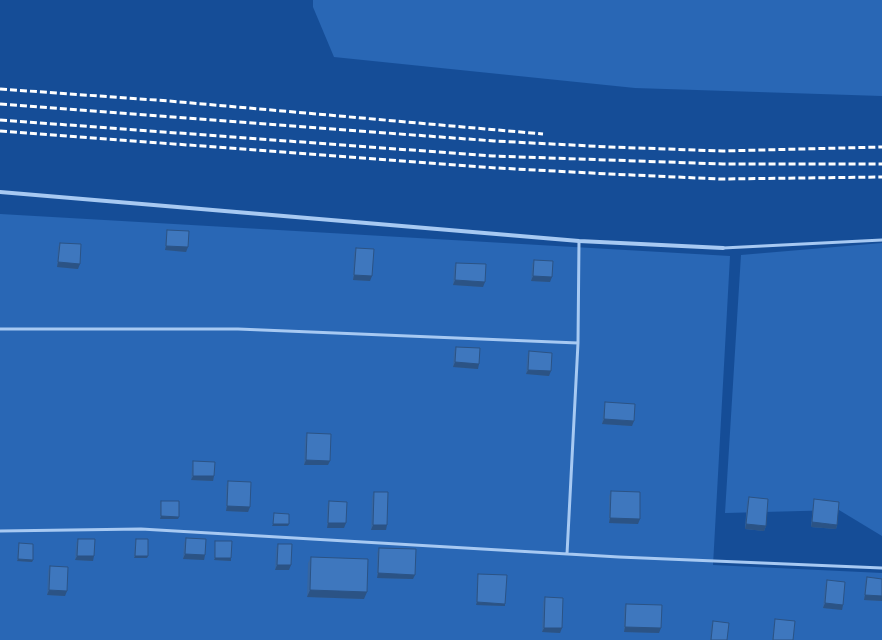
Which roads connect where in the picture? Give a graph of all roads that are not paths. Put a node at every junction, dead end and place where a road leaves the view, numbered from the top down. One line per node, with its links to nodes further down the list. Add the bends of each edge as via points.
1 (0, 192): 3 (street)
2 (882, 240): 4 (lane)
3 (579, 241): 4 (street); 6 (lane)
4 (723, 248)
5 (0, 328): 6 (lane, via 238,329)
6 (578, 343): 8 (lane)
7 (0, 531): 8 (lane, via 141,529)
8 (567, 554): 9 (lane)
9 (882, 568)

